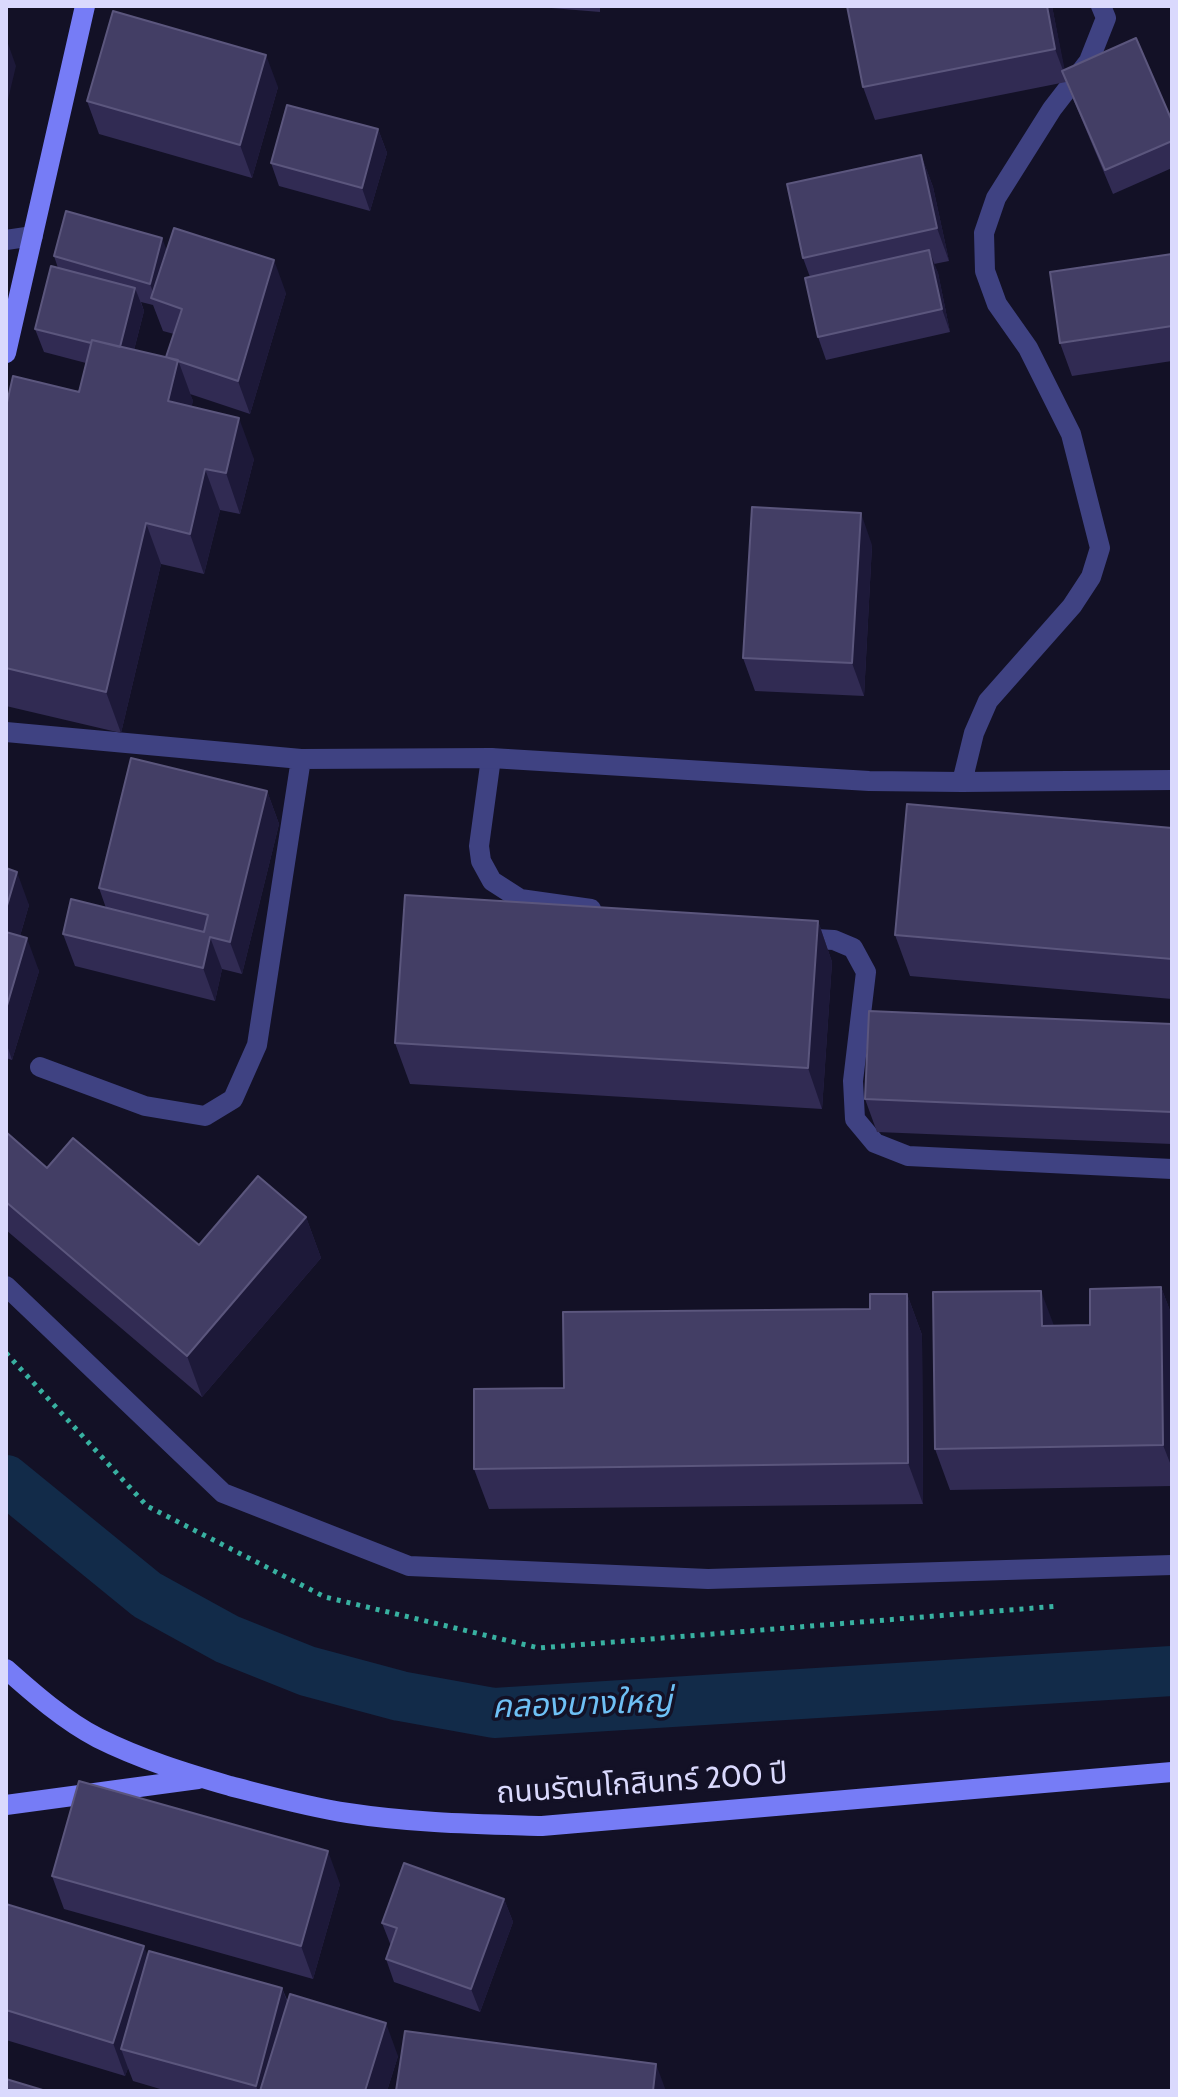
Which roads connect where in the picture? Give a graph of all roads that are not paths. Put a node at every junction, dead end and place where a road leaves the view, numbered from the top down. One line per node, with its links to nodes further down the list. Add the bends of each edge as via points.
1 (85, 6): 3 (street)
2 (1101, 6): 10 (street, via 1106,18 1089,61 1013,169 984,233 985,271 997,304 1028,348 1071,434 1100,548 1091,577 1072,606 988,701)
3 (33, 236): 4 (street); 5 (street)
4 (6, 240)
5 (6, 353)
6 (6, 732): 8 (street)
7 (491, 758): 8 (street); 10 (street); 11 (street, via 479,846 492,881 520,899)
8 (301, 759): 13 (street, via 257,1045 233,1099 205,1116 145,1106)
9 (1172, 780): 10 (street)
10 (962, 782)
11 (614, 912)
12 (771, 934): 14 (street, via 834,940 853,948 866,972 853,1081 855,1119 875,1143 908,1156)
13 (40, 1067)
14 (1172, 1169)
15 (6, 1286): 16 (street, via 223,1493 409,1566 708,1579)
16 (1172, 1565)
17 (6, 1669): 19 (street, ถนนรัตนโกสินทร์ 200 ปี, via 96,1737)
18 (1172, 1772): 19 (street, ถนนรัตนโกสินทร์ 200 ปี, via 542,1826 349,1813)
19 (202, 1778): 20 (street)
20 (6, 1805)

